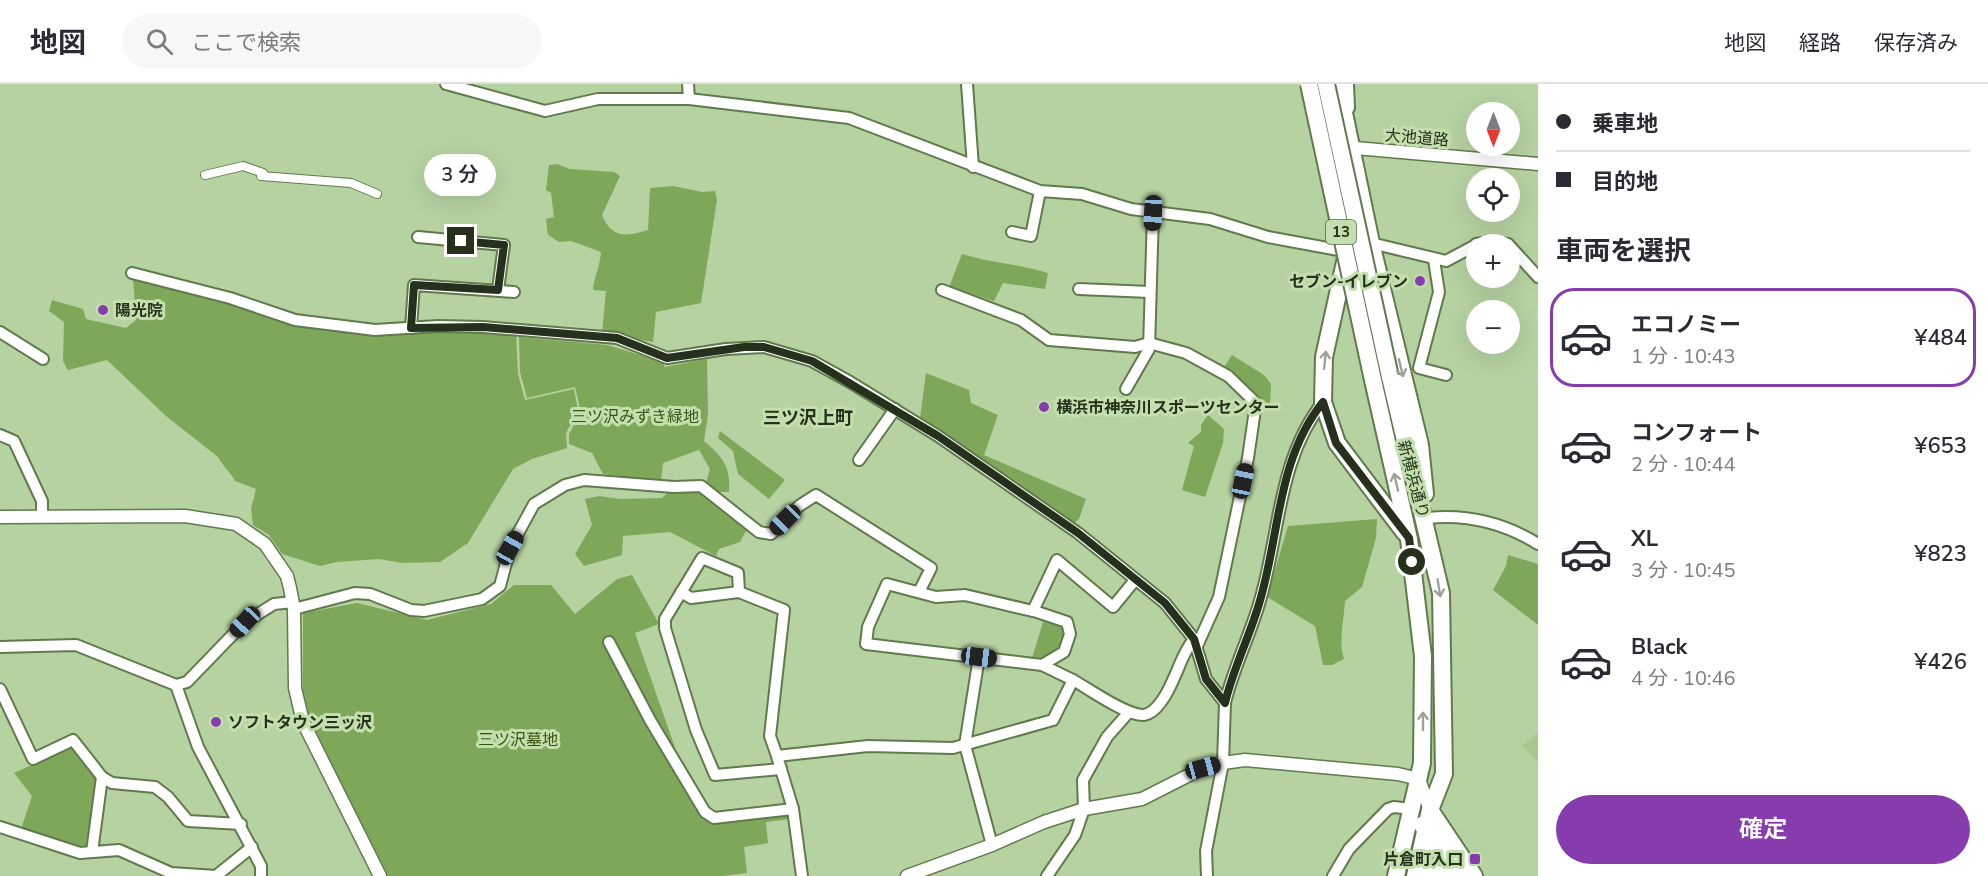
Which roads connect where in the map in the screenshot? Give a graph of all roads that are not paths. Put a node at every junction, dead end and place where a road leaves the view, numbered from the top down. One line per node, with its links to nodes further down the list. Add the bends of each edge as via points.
1 (446, 84): 9 (street, via 545,111 598,99)
2 (688, 84): 9 (street)
3 (967, 84): 13 (street)
4 (1310, 84): 45 (main road, 新横浜通り / 13, one-way to 4, bridge)
5 (1315, 84): 10 (main road)
6 (1326, 84): 44 (main road, 新横浜通り / 13, bridge, via 1410,472)
7 (1338, 84): 11 (main road)
8 (1348, 84): 11 (street)
9 (689, 99): 13 (street, via 849,118)
10 (1328, 145): 11 (street, 大池道路); 22 (main road)
11 (1350, 147): 12 (street, 大池道路); 20 (main road)
12 (1538, 164)
13 (973, 167): 15 (street)
14 (205, 175): 16 (street, via 243,166 262,175 351,183)
15 (1040, 191): 17 (street, via 1082,194); 18 (street, via 1031,236)
16 (377, 194)
17 (1153, 213): 22 (street, via 1210,219 1268,237); 31 (street)
18 (1012, 232)
19 (418, 237): 28 (street, via 504,245)
20 (1371, 243): 22 (street); 24 (street); 44 (main road, one-way to 44, via 1420,445)
21 (1466, 251): 24 (street, via 1454,259)
22 (1347, 253): 38 (main road, one-way to 22, via 1324,357)
23 (1520, 258): 26 (street)
24 (1434, 260): 36 (street, via 1439,292 1419,368)
25 (132, 273): 32 (street, via 230,298 295,320 375,330)
26 (1538, 277)
27 (1079, 289): 31 (street)
28 (498, 290): 30 (street); 32 (street, via 414,285)
29 (942, 290): 34 (street, via 1021,320 1049,340 1135,347)
30 (514, 292)
31 (1150, 292): 34 (street)
32 (411, 328): 39 (street, via 483,327 617,338 667,358 764,347 812,361)
33 (0, 332): 35 (street)
34 (1149, 343): 37 (street); 54 (street, via 1186,353 1228,376 1256,403 1219,597)
35 (43, 359)
36 (1446, 375)
37 (1126, 388)
38 (1323, 402): 45 (main road, via 1336,443); 61 (street, via 1312,415 1286,471 1278,529 1260,602)
39 (895, 409): 41 (street); 47 (street, via 1078,533)
40 (0, 435): 42 (street, via 14,441 42,501)
41 (859, 460)
42 (42, 516): 43 (street); 51 (street, via 185,516 236,524 265,544 286,576)
43 (0, 517)
44 (1428, 525): 46 (street, via 1472,519 1518,531); 72 (main road, 新横浜通り / 13, one-way to 72, via 1441,593 1444,681 1444,774)
45 (1409, 538): 68 (main road, 新横浜通り / 13, one-way to 45, via 1423,656)
46 (1538, 544)
47 (1135, 580): 52 (street, via 1113,607 1057,560); 54 (street, via 1165,603)
48 (681, 592): 49 (street, via 691,598); 49 (street, via 702,558 738,573); 66 (street, via 664,628 696,730 715,775)
49 (739, 592): 64 (street, via 784,610 770,736)
50 (919, 592): 51 (street, via 931,568 816,495 771,534 759,532 701,486 584,480 565,485 534,504 510,548 500,586 482,599 424,611 356,593); 52 (street, via 936,597 965,595); 56 (street, via 887,584 868,627 866,644)
51 (293, 605): 59 (street, via 274,604 245,622 187,682); 83 (street, via 295,688 303,722)
52 (1033, 611): 57 (street, via 1067,622 1070,634 1064,652)
53 (609, 642): 69 (street, via 705,812 714,818)
54 (1195, 643): 61 (street, via 1206,679); 62 (street, via 1182,654 1173,681 1155,710 1144,715)
55 (0, 647): 59 (street, via 76,645)
56 (979, 657): 57 (street); 63 (street)
57 (1042, 665): 58 (street)
58 (1073, 680): 62 (street); 63 (street, via 1053,720)
59 (176, 685): 73 (street, via 198,747)
60 (0, 689): 67 (street, via 33,759 73,740)
61 (1225, 703): 65 (street)
62 (1129, 712): 70 (street, via 1107,737 1083,780)
63 (965, 745): 64 (street, via 868,746); 76 (street)
64 (777, 756): 66 (street)
65 (1222, 763): 68 (street, via 1245,760); 70 (street, via 1203,768 1142,799); 87 (street, via 1206,851)
66 (780, 769): 69 (street)
67 (102, 777): 73 (street, via 112,783 155,787 188,821); 78 (street)
68 (1419, 779): 71 (main road, 新横浜通り / 13); 72 (street)
69 (793, 809): 84 (street)
70 (1084, 809): 76 (street); 86 (street, via 1075,835)
71 (1411, 809): 75 (main road); 88 (street, via 1388,809 1349,849); 89 (main road, 新横浜通り)
72 (1431, 810): 75 (main road, 新横浜通り); 92 (main road)
73 (241, 824): 77 (street)
74 (0, 826): 78 (street, via 80,854)
75 (1427, 831): 80 (main road, 新横浜通り); 91 (main road)
76 (992, 845): 85 (street)
77 (252, 847): 79 (street); 81 (street)
78 (92, 852): 81 (street, via 119,850 171,873)
79 (261, 871): 82 (street)
80 (1416, 871): 90 (main road)
81 (216, 876)
82 (271, 876)
83 (380, 876)
84 (802, 876)
85 (907, 876)
86 (1047, 876)
87 (1207, 876)
88 (1333, 876)
89 (1396, 876)
90 (1443, 876)
91 (1457, 876)
92 (1474, 876)

